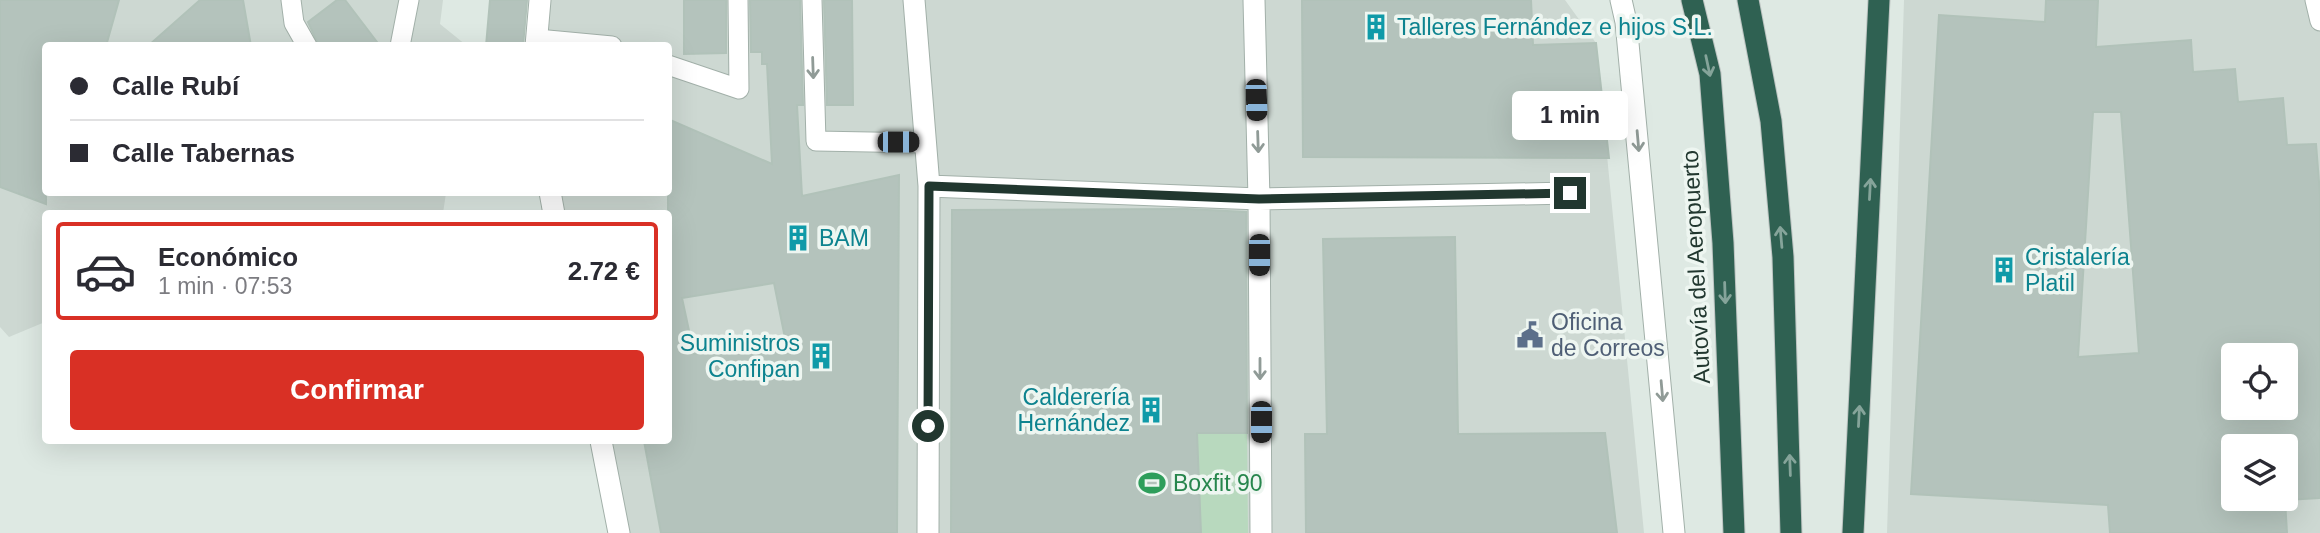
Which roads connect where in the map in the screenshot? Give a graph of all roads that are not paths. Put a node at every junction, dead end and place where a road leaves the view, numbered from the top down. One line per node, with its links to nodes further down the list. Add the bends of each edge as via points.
1 (290, 0): 14 (lane, via 294,23)
2 (410, 0): 15 (lane)
3 (540, 0): 16 (street)
4 (738, 0): 17 (lane, via 739,89)
5 (812, 0): 18 (lane, one-way to 18, via 816,141)
6 (914, 0): 18 (street)
7 (1254, 0): 21 (street, one-way to 21)
8 (1621, 0): 26 (street, one-way to 26)
9 (1692, 0): 27 (highway, Autovía del Aeropuerto, one-way to 27, via 1710,74 1723,243)
10 (1748, 0): 28 (highway, one-way to 10, via 1783,257 1771,121)
11 (1879, 0): 29 (highway, one-way to 11)
12 (2315, 0): 13 (lane)
13 (2320, 21)
14 (305, 42)
15 (401, 42)
16 (537, 42)
17 (672, 66)
18 (925, 142): 19 (street)
19 (929, 186): 21 (street); 24 (street)
20 (1570, 193): 21 (street)
21 (1259, 199): 25 (street, one-way to 25)
22 (602, 444): 23 (street)
23 (619, 533)
24 (928, 533)
25 (1261, 533)
26 (1674, 533)
27 (1734, 533)
28 (1791, 533)
29 (1853, 533)

